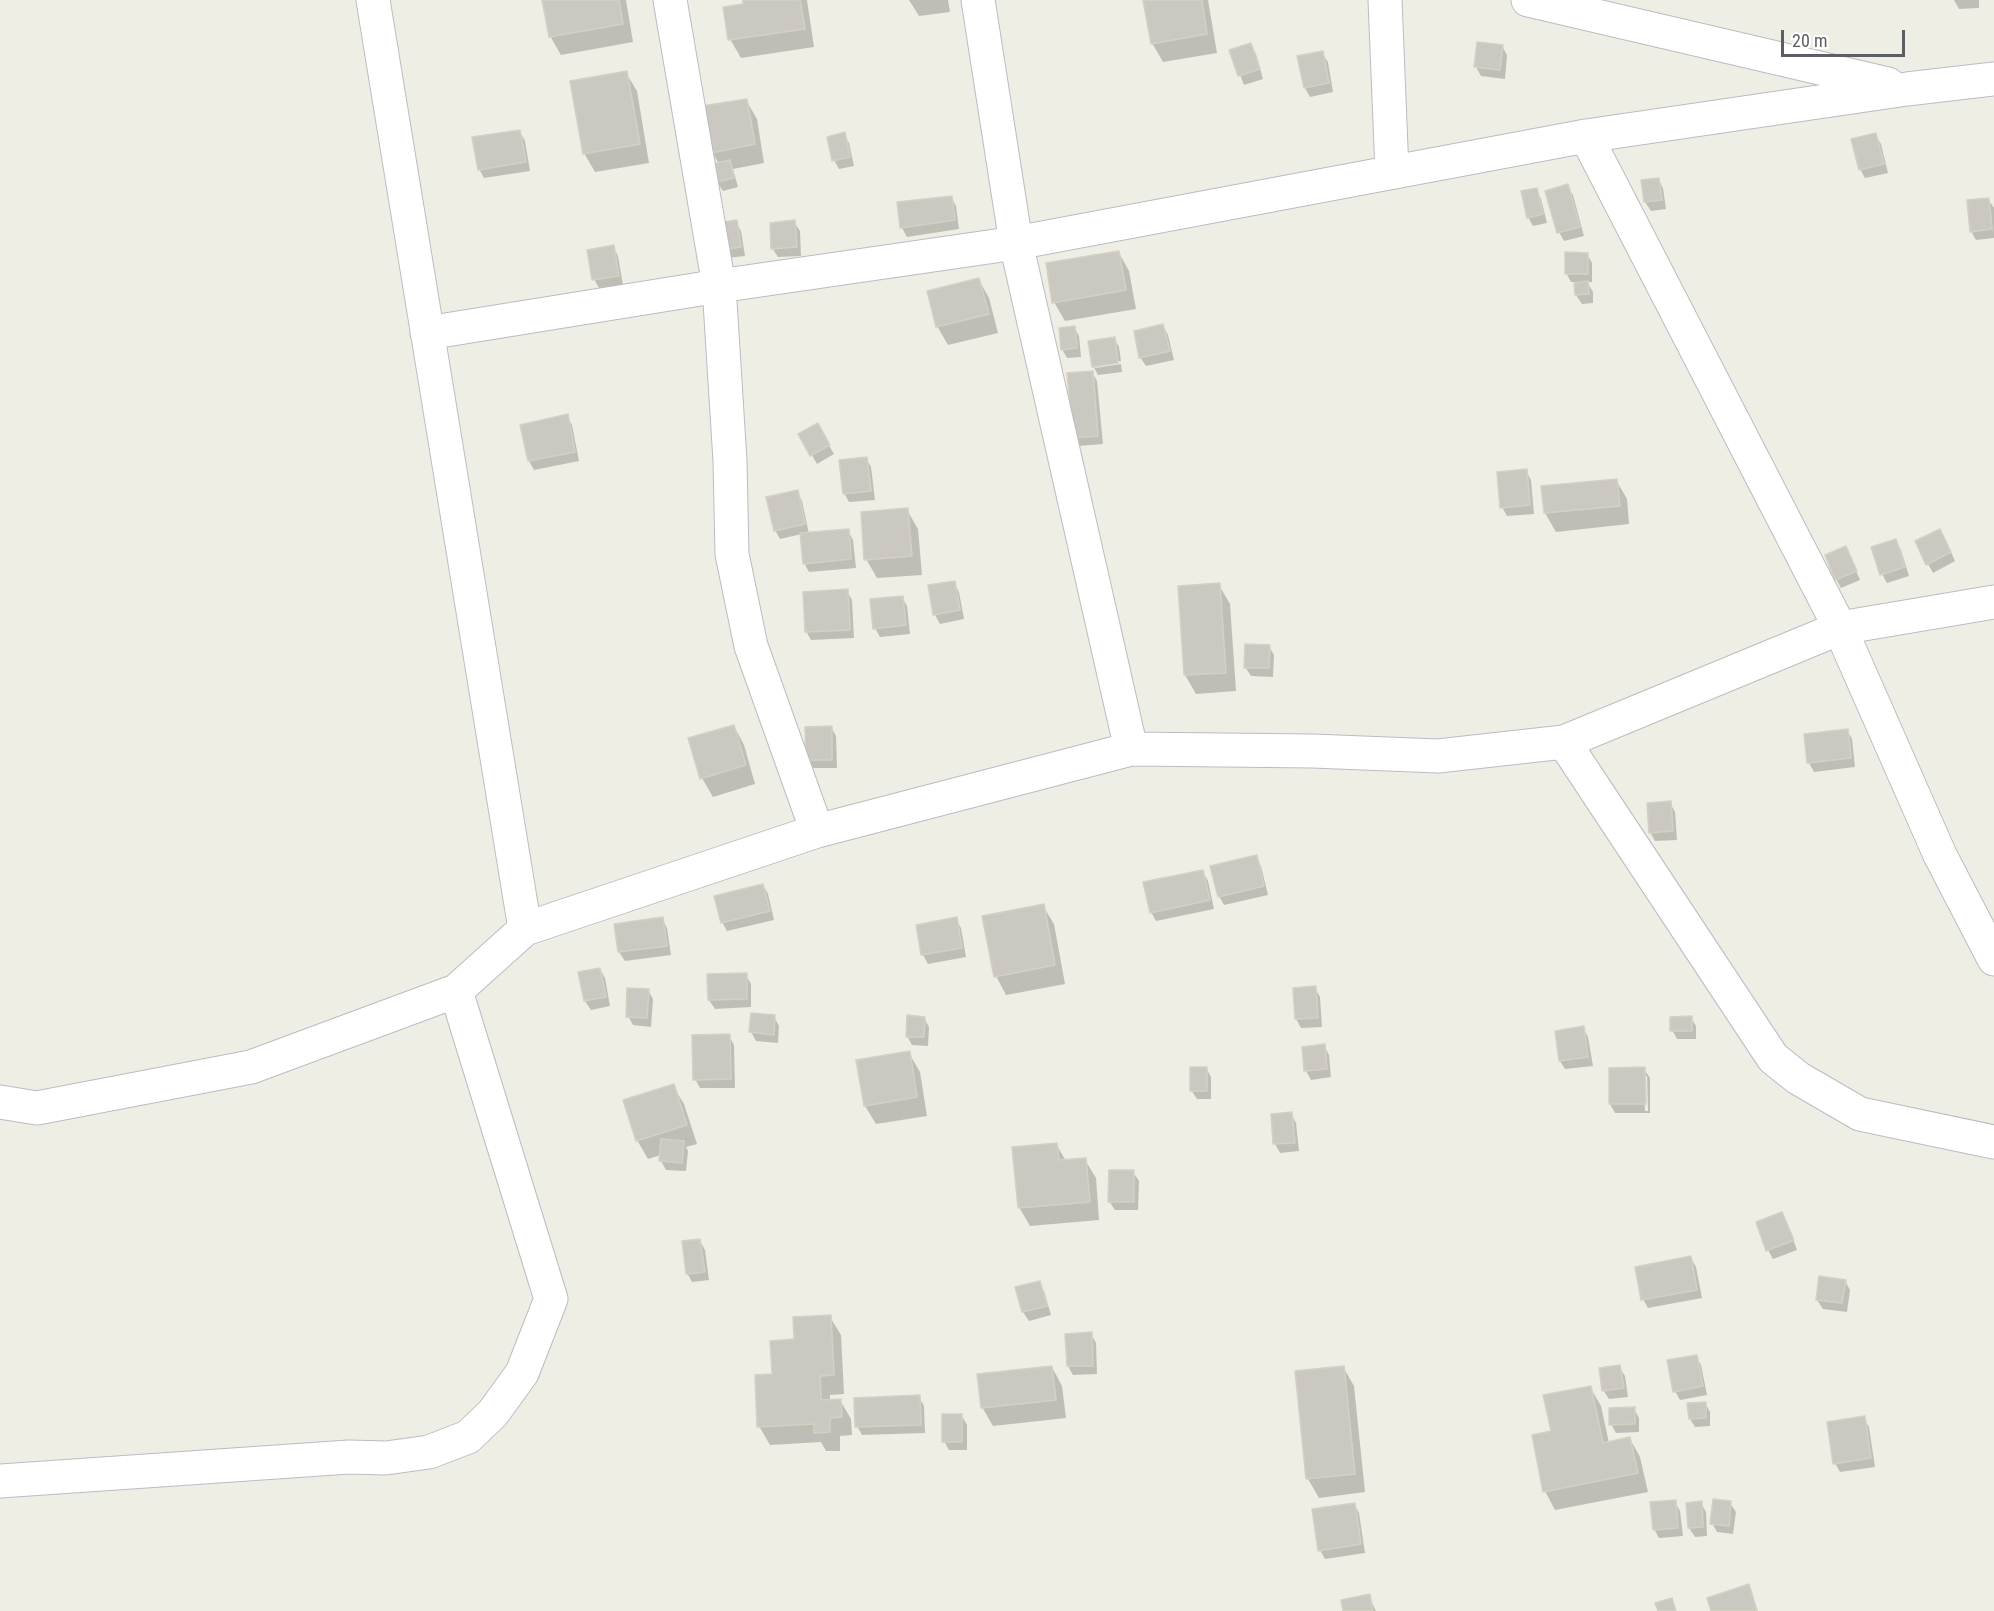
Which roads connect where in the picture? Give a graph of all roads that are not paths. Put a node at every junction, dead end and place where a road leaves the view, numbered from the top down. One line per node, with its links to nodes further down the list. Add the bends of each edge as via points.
1 (373, 0): 12 (street)
2 (670, 0): 11 (street)
3 (978, 0): 10 (street)
4 (1385, 0): 9 (street)
5 (1528, 0): 7 (street)
6 (1994, 79): 7 (street)
7 (1907, 89): 8 (street)
8 (1586, 136): 9 (street); 14 (street)
9 (1392, 172): 10 (street)
10 (1016, 243): 11 (street); 16 (street)
11 (719, 285): 12 (street); 17 (street, via 732,554 751,646)
12 (427, 333): 18 (street)
13 (1994, 602): 14 (street)
14 (1840, 628): 15 (street); 19 (street, via 1940,855)
15 (1564, 742): 16 (street, via 1438,756); 22 (street, via 1773,1058 1798,1078 1860,1114)
16 (1131, 749): 17 (street)
17 (817, 831): 18 (street)
18 (525, 929): 20 (street)
19 (1994, 958)
20 (456, 991): 21 (street, via 251,1067 37,1108); 23 (street, via 551,1299 522,1373 493,1413 468,1437 429,1452 386,1458 349,1457)
21 (0, 1102)
22 (1994, 1142)
23 (0, 1481)

